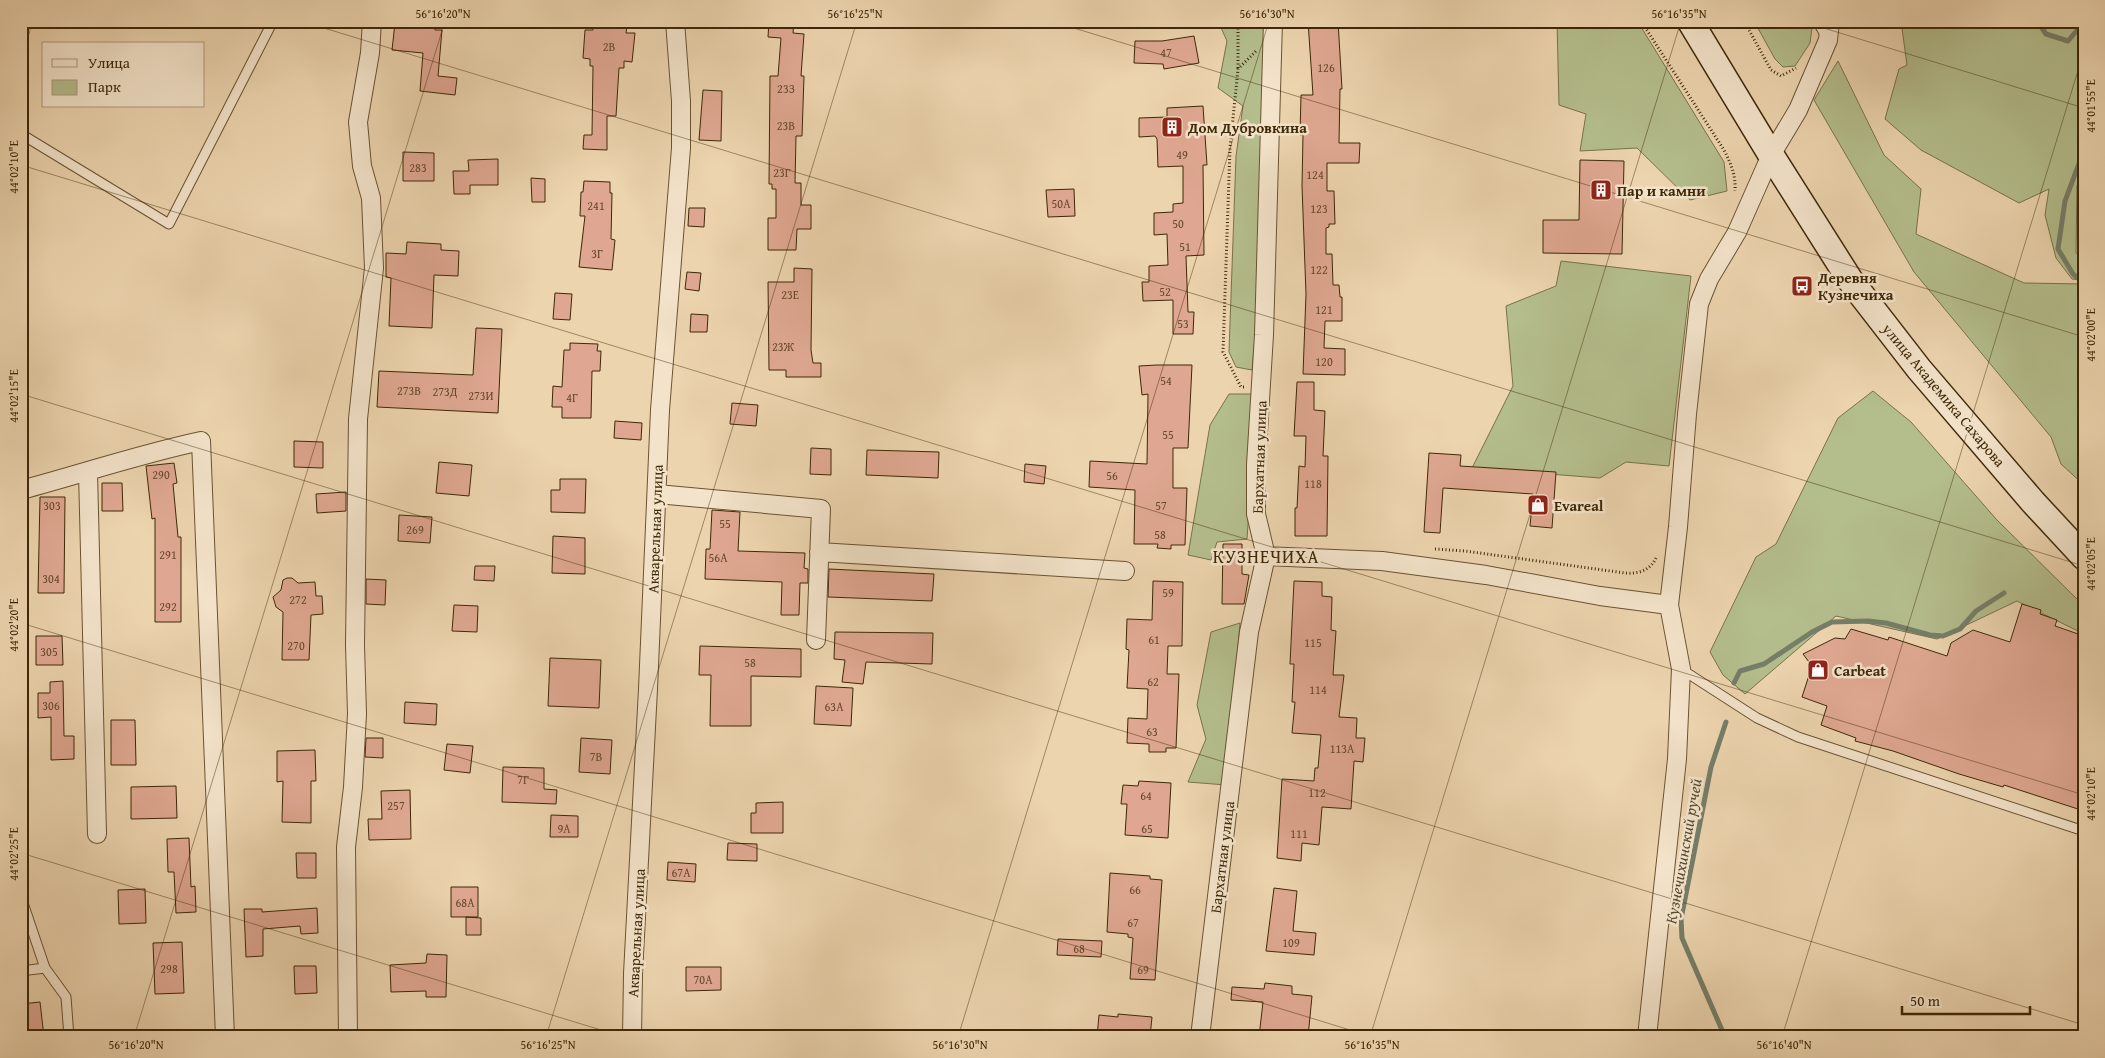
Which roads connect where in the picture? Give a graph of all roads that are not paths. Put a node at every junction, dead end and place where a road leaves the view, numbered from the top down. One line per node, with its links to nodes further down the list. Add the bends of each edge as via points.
1 (273, 21): 9 (lane, via 170,224)
2 (372, 21): 28 (street, via 358,122 362,166 370,198 374,268 358,420 357,714 346,847)
3 (675, 21): 13 (street, Акварельная улица, via 681,148 660,410)
4 (1690, 21): 10 (main road, улица Академика Сахарова)
5 (1817, 21): 8 (lane)
6 (1830, 21): 8 (street)
7 (1273, 28): 15 (street, Бархатная улица, via 1262,386 1256,465 1256,514)
8 (1828, 40): 10 (street, via 1798,110)
9 (21, 134)
10 (1771, 155): 16 (main road, улица Академика Сахарова, via 1850,280 2026,495); 18 (street, via 1738,232 1709,279 1699,304)
11 (88, 472): 12 (street); 22 (street); 27 (street, via 150,452 201,441)
12 (21, 490)
13 (657, 494): 14 (street, via 821,509); 29 (street, Акварельная улица)
14 (819, 552): 17 (street); 19 (street)
15 (1266, 556): 18 (street, via 1382,560 1600,596); 30 (street, Бархатная улица, via 1249,632)
16 (2083, 557)
17 (1125, 572)
18 (1669, 604): 20 (street)
19 (816, 640)
20 (1681, 669): 21 (lane, via 1756,718 1798,737); 31 (street, via 1677,759)
21 (2084, 831)
22 (97, 834)
23 (21, 898): 24 (lane)
24 (45, 968): 25 (lane); 26 (lane, via 66,996)
25 (21, 971)
26 (69, 1037)
27 (225, 1037)
28 (348, 1037)
29 (632, 1037)
30 (1200, 1037)
31 (1647, 1037)

